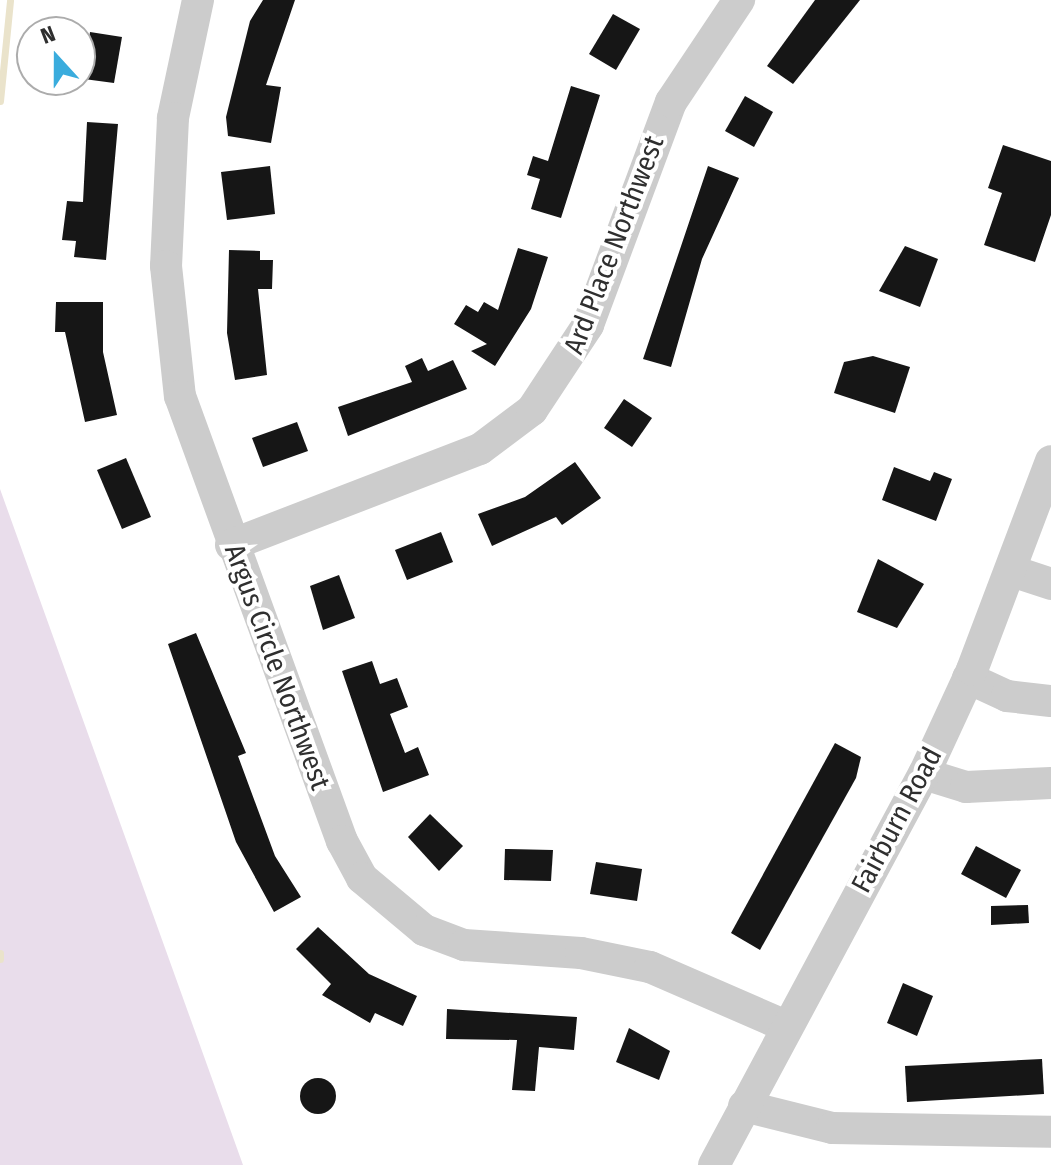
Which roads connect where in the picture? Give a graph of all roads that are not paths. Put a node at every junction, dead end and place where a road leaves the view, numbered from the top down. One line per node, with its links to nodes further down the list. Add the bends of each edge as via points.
1 (198, 0): 4 (street, Argus Circle Northwest, via 173,118 169,331 180,396)
2 (739, 0): 4 (street, Ard Place Northwest, via 671,102 588,325 532,410 480,449)
3 (1051, 461): 5 (street, Fairburn Road)
4 (231, 545): 11 (street, Argus Circle Northwest, via 342,841 387,905 464,945 581,953 650,967)
5 (1012, 571): 6 (street); 7 (street, Fairburn Road)
6 (1051, 584)
7 (968, 678): 8 (street, via 1007,696); 9 (street, Fairburn Road)
8 (1051, 701)
9 (924, 774): 10 (street, via 966,787); 11 (street, Fairburn Road)
10 (1051, 783)
11 (786, 1026): 12 (street, Fairburn Road)
12 (744, 1106): 13 (street, via 832,1128); 14 (street, Fairburn Road)
13 (1051, 1132)
14 (714, 1165)

